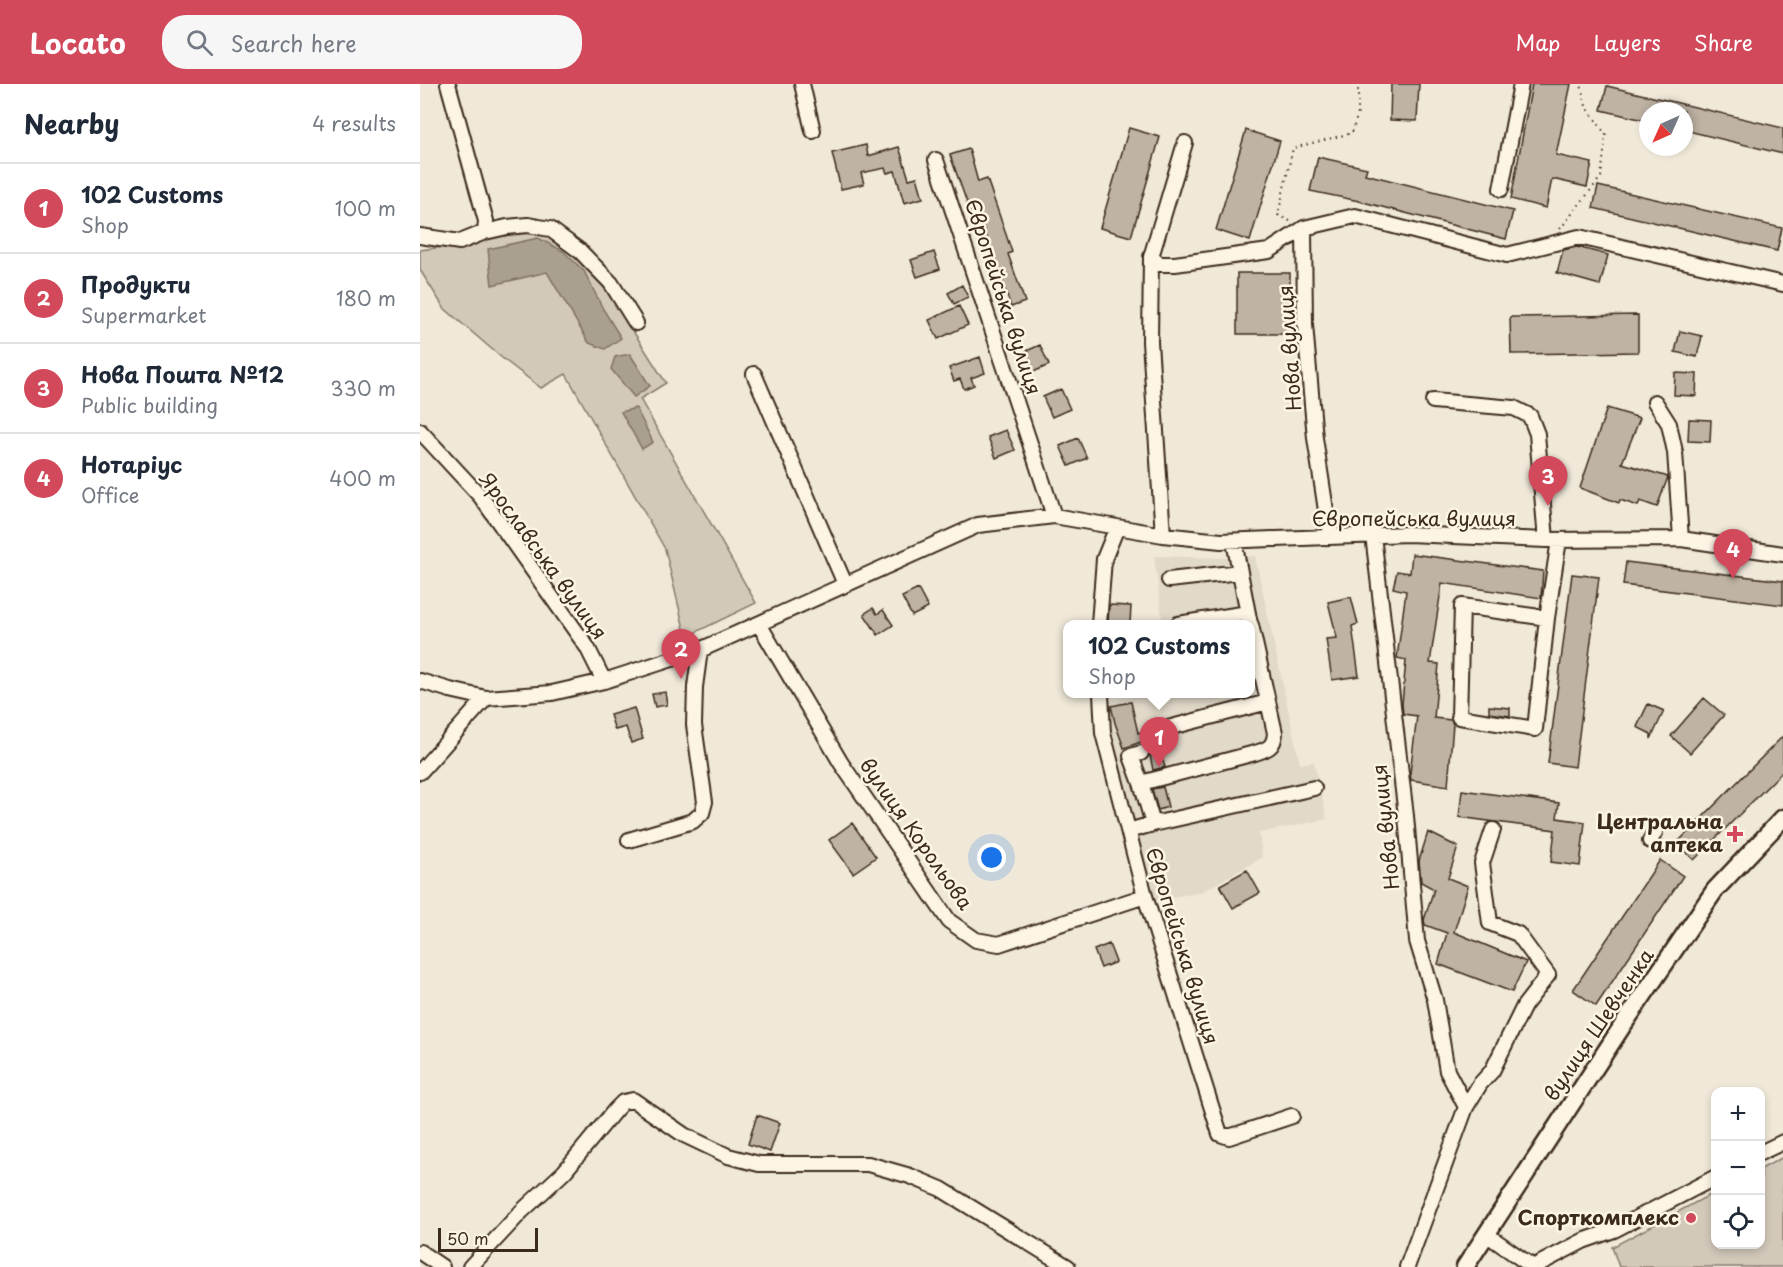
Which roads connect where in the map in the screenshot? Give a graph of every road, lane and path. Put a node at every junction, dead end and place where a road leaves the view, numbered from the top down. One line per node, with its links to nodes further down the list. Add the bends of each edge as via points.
1 (448, 84): 11 (street, via 486,221)
2 (802, 84): 6 (street)
3 (1358, 84): 10 (path, via 1358,113 1352,133 1293,148 1278,215)
4 (1521, 84): 9 (street)
5 (1581, 84): 13 (path, via 1586,106 1606,135 1601,177)
6 (813, 131)
7 (1185, 143): 14 (street)
8 (936, 160): 21 (street, Європейська вулиця)
9 (1501, 189)
10 (1304, 228): 13 (street, via 1355,216 1507,255); 14 (street, via 1269,251 1175,264 1159,264); 25 (street, Нова вулиця, via 1305,325 1316,438)
11 (485, 232): 12 (street, via 460,242); 16 (street, via 528,225 550,229 580,251 611,282)
12 (420, 236)
13 (1547, 245): 15 (street, via 1579,237)
14 (1151, 257): 23 (street, via 1150,342)
15 (1783, 284)
16 (636, 323)
17 (754, 374): 32 (street)
18 (1433, 400): 27 (street, via 1514,408 1530,416 1537,434)
19 (1655, 402): 26 (street, via 1669,424 1675,452)
20 (420, 431): 40 (street, Ярославська вулиця, via 481,497 587,647)
21 (1054, 516): 22 (street, Європейська вулиця); 32 (street, Європейська вулиця, via 978,525)
22 (1117, 527): 23 (street, Європейська вулиця); 34 (street, via 1104,559)
23 (1163, 535): 28 (street, Європейська вулиця)
24 (1373, 535): 25 (street, Європейська вулиця); 27 (street, Європейська вулиця); 55 (street, Нова вулиця, via 1417,941 1435,1000 1447,1071)
25 (1332, 536): 28 (street, Європейська вулиця)
26 (1681, 539): 27 (street, Європейська вулиця); 29 (street, Європейська вулиця)
27 (1552, 540): 33 (street)
28 (1234, 541): 30 (street)
29 (1783, 554)
30 (1240, 572): 31 (street); 35 (street)
31 (1169, 580)
32 (844, 584): 36 (street, Європейська вулиця)
33 (1547, 618): 33 (street, via 1462,606 1459,717 1535,729)
34 (1099, 620)
35 (1250, 620)
36 (759, 624): 37 (street, Європейська вулиця); 54 (street, вулиця Корольова, via 841,762 949,921 976,940 999,944)
37 (700, 650): 40 (street, Європейська вулиця); 53 (street, via 694,725 705,802 702,813 693,821)
38 (1255, 663): 43 (street)
39 (420, 681): 41 (street, Європейська вулиця)
40 (604, 681): 41 (street, Європейська вулиця, via 552,693)
41 (486, 698): 46 (street)
42 (1101, 698): 54 (street, Європейська вулиця, via 1103,733)
43 (1268, 702): 44 (street); 47 (street, via 1275,733 1274,743 1268,749)
44 (1160, 730)
45 (1141, 753): 47 (street, via 1131,756)
46 (420, 772)
47 (1141, 783): 50 (street)
48 (1314, 788): 50 (street)
49 (1783, 818): 60 (main road, вулиця Шевченка, via 1715,890)
50 (1153, 824): 51 (street)
51 (1135, 829)
52 (1493, 830): 55 (street, via 1482,863 1490,923 1518,934 1548,975 1524,1006 1492,1071)
53 (628, 840)
54 (1144, 896): 56 (street, Європейська вулиця, via 1220,1134 1229,1137)
55 (1466, 1107): 65 (street)
56 (1292, 1116)
57 (1783, 1142): 58 (street)
58 (1765, 1152)
59 (1711, 1180): 60 (street, via 1533,1267)
60 (1486, 1234): 66 (main road, вулиця Шевченка)
61 (420, 1252): 62 (street)
62 (442, 1267)
63 (470, 1267): 64 (street, via 564,1172 616,1109 633,1100 684,1136 728,1156 759,1164 868,1164 910,1176 941,1189)
64 (1068, 1267)
65 (1407, 1267)
66 (1465, 1267)

